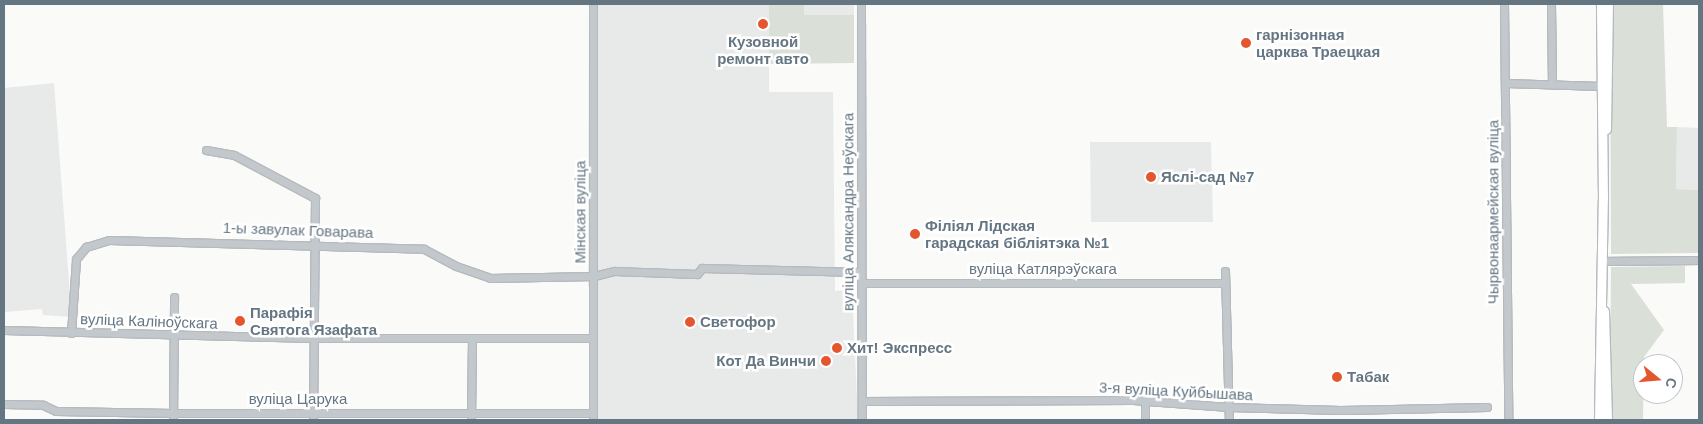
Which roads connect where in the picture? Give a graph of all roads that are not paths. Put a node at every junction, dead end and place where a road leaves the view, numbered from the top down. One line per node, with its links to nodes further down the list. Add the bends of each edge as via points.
1 (593, 4): 17 (street, Мінская вуліца)
2 (861, 4): 16 (street, вуліца Аляксандра Неўскага)
3 (1504, 4): 7 (street, Чырвонаармейская вуліца)
4 (1552, 4): 8 (street)
5 (1601, 4): 9 (main road)
6 (1608, 4): 11 (main road, via 1608,114)
7 (1506, 83): 8 (street); 43 (street, Чырвонаармейская вуліца)
8 (1552, 84): 9 (street)
9 (1601, 86): 11 (main road)
10 (206, 150): 12 (street, via 234,155 315,198)
11 (1603, 159): 14 (main road)
12 (314, 245): 17 (street, 1-ы завулак Говарава, via 424,249 456,266 490,278); 23 (street, 1-ы завулак Говарава, via 136,239 94,243 80,252 76,259); 25 (street)
13 (1699, 260): 14 (street)
14 (1602, 261): 21 (main road)
15 (1224, 271): 19 (street)
16 (861, 272): 17 (street, 1-ы завулак Говарава, via 702,268 697,274 614,271); 18 (street, вуліца Аляксандра Неўскага)
17 (594, 276): 26 (street, Мінская вуліца)
18 (861, 283): 19 (street, вуліца Катлярэўскага); 28 (street, вуліца Аляксандра Неўскага)
19 (1225, 283): 31 (street)
20 (174, 296): 24 (street)
21 (1602, 300): 44 (main road); 45 (main road, via 1607,326)
22 (4, 330): 23 (street, вуліца Каліноўскага)
23 (71, 333): 24 (street, вуліца Каліноўскага)
24 (173, 336): 25 (street, вуліца Каліноўскага); 35 (street)
25 (312, 338): 27 (street, вуліца Каліноўскага); 36 (street)
26 (593, 338): 27 (street, вуліца Каліноўскага); 37 (street, Мінская вуліца)
27 (472, 339): 34 (street)
28 (862, 401): 29 (street, 3-я вуліца Куйбышава, via 1133,400); 40 (street, вуліца Аляксандра Неўскага)
29 (1145, 403): 31 (street, 3-я вуліца Куйбышава); 41 (street)
30 (4, 404): 33 (street, вуліца Царука, via 43,405)
31 (1229, 407): 32 (street, 3-я вуліца Куйбышава, via 1430,410); 42 (street)
32 (1487, 407)
33 (56, 411): 35 (street, вуліца Царука); 38 (street)
34 (472, 412): 36 (street, вуліца Царука); 37 (street, вуліца Царука); 39 (street)
35 (173, 416): 36 (street, вуліца Царука)
36 (313, 416)
37 (593, 417)
38 (56, 420)
39 (471, 420)
40 (862, 420)
41 (1145, 420)
42 (1229, 420)
43 (1508, 420)
44 (1599, 420)
45 (1607, 420)

